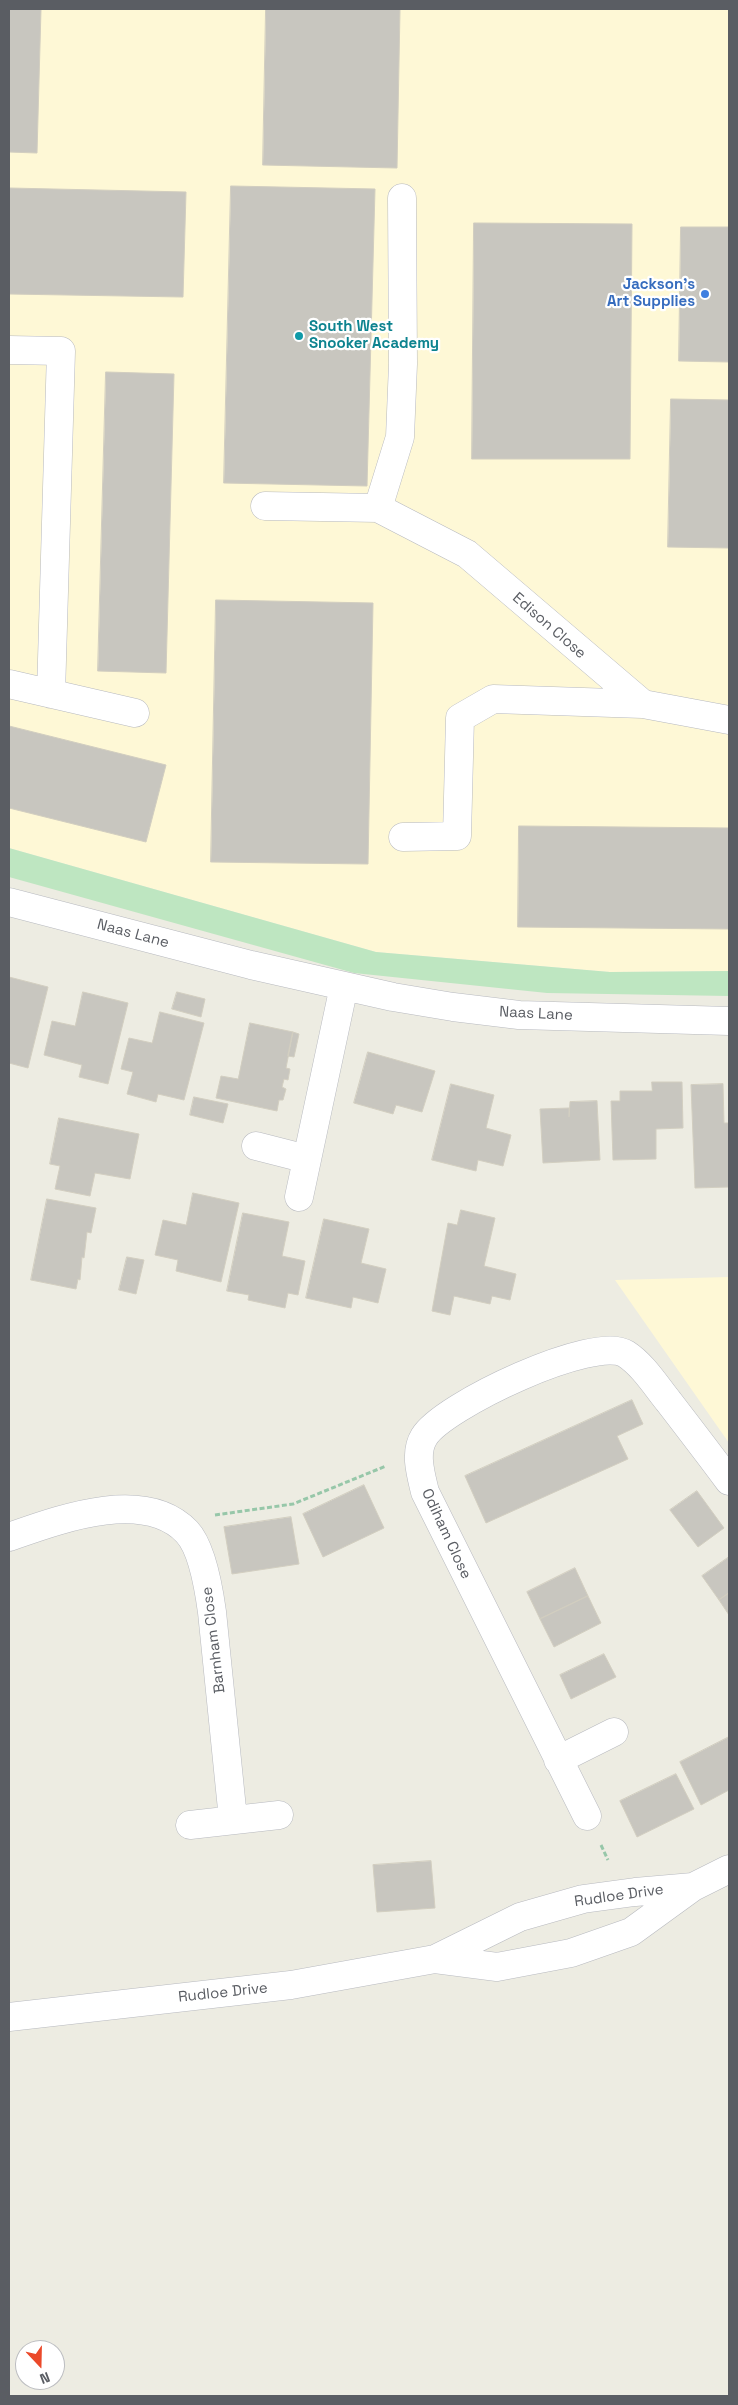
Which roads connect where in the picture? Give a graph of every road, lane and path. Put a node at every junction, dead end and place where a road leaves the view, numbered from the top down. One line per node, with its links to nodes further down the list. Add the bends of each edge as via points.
1 (402, 198): 4 (street, via 400,437)
2 (9, 350): 6 (street, via 61,351)
3 (265, 506): 4 (street)
4 (378, 508): 7 (street, Edison Close, via 467,554)
5 (9, 684): 6 (street)
6 (51, 694): 8 (street)
7 (643, 704): 9 (street, Edison Close); 10 (street, via 493,699 460,718 457,836)
8 (134, 713)
9 (729, 720)
10 (403, 837)
11 (9, 902): 12 (street, Naas Lane)
12 (344, 986): 13 (street, Naas Lane, via 453,1007 518,1015); 15 (street)
13 (729, 1022)
14 (256, 1146): 15 (street)
15 (307, 1159): 16 (street)
16 (298, 1197)
17 (421, 1452): 18 (street, Odiham Close, via 424,1437 450,1413 520,1375 601,1350 624,1353 646,1373); 19 (path, via 293,1504); 22 (street, Odiham Close, via 418,1462 425,1492)
18 (729, 1480)
19 (170, 1520): 20 (street, Barnham Close, via 127,1508 103,1510); 25 (street, Barnham Close, via 187,1533 200,1559 208,1586)
20 (9, 1537)
21 (614, 1732): 22 (street)
22 (558, 1760): 24 (street, Odiham Close)
23 (279, 1815): 25 (street)
24 (587, 1816)
25 (233, 1819): 26 (street)
26 (190, 1825)
27 (729, 1868): 28 (street, Rudloe Drive)
28 (693, 1887): 29 (street, Rudloe Drive, via 583,1899 520,1917); 29 (street, Rudloe Drive, via 631,1932 571,1953 497,1967)
29 (435, 1959): 30 (street, Rudloe Drive, via 291,1985)
30 (9, 2016)

